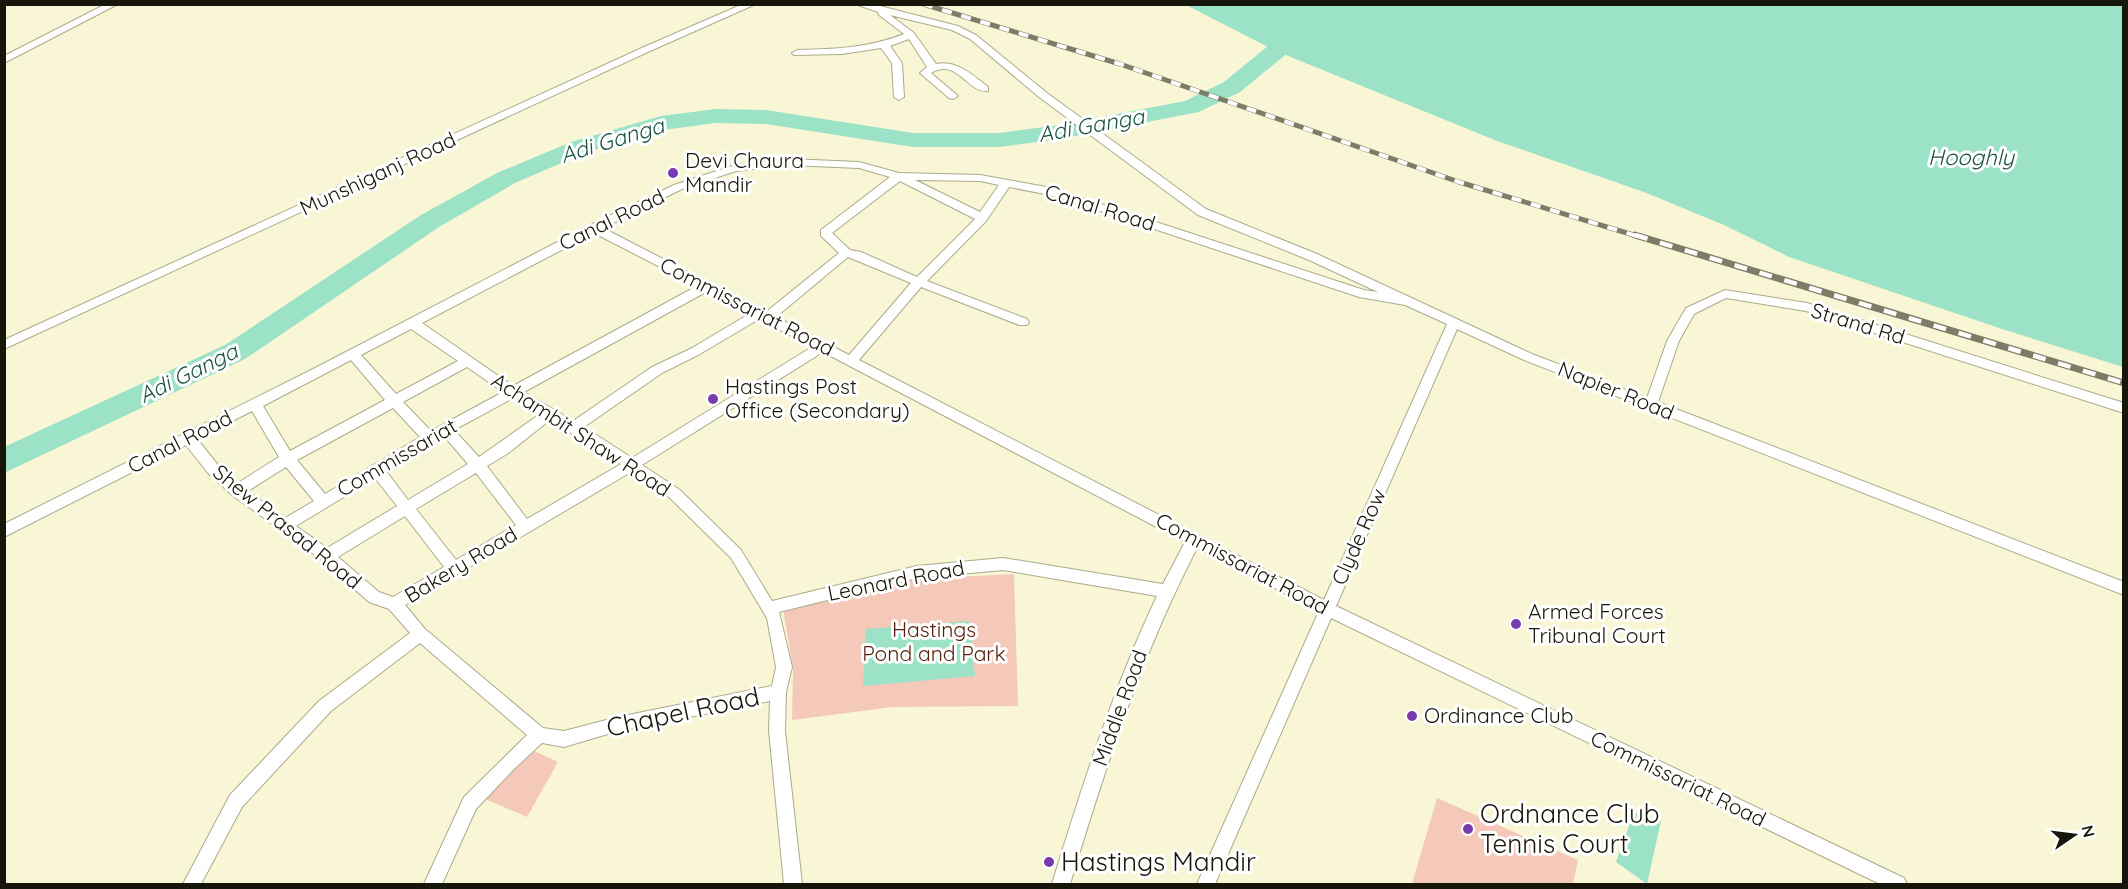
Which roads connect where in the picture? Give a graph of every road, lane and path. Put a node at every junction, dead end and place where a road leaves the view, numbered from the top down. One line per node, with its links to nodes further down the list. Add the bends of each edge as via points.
1 (114, 4): 8 (street)
2 (752, 4): 25 (street, Munshiganj Road)
3 (860, 4): 4 (street)
4 (877, 10): 5 (street); 20 (street, Napier Road, via 955,28 973,37 1043,95 1202,212)
5 (911, 35): 6 (street); 9 (street)
6 (885, 46): 7 (street); 12 (street, via 897,63)
7 (797, 53)
8 (4, 60)
9 (933, 68): 10 (street, via 947,65); 11 (street, via 925,73)
10 (984, 89)
11 (953, 96)
12 (899, 97)
13 (899, 176): 14 (street, Canal Road, via 980,178); 15 (street); 16 (street, Canal Road, via 859,165 789,162 735,168 678,188); 17 (street, via 825,233)
14 (1006, 183): 15 (street); 20 (street, Canal Road, via 1107,209 1363,294)
15 (982, 218): 18 (street)
16 (594, 228): 19 (street, Commissariat Road); 24 (street, Canal Road)
17 (846, 253): 18 (street); 21 (street)
18 (919, 282): 22 (street); 28 (street)
19 (707, 286): 21 (street, Commissariat Road); 30 (street, Commissariat)
20 (1408, 301): 23 (street, Napier Road)
21 (763, 315): 26 (street, Commissariat Road); 36 (street, via 657,370)
22 (1023, 322)
23 (1454, 322): 33 (street, Napier Road, via 1528,357); 57 (street, Clyde Row)
24 (412, 323): 27 (street, Canal Road); 29 (street, Achambit Shaw Road)
25 (4, 345)
26 (823, 346): 28 (street, Commissariat Road); 42 (street, Bakery Road)
27 (353, 354): 31 (street); 32 (street, Canal Road)
28 (852, 360): 50 (street, Commissariat Road)
29 (467, 362): 30 (street, Achambit Shaw Road); 31 (street)
30 (512, 391): 35 (street, Achambit Shaw Road); 37 (street, Commissariat)
31 (394, 401): 39 (street); 40 (street)
32 (255, 404): 38 (street, Canal Road); 40 (street)
33 (1651, 405): 34 (street, Strand Rd, via 1673,341 1690,311 1725,294 1807,307); 53 (street, Napier Road)
34 (2124, 408)
35 (549, 414): 36 (street, Achambit Shaw Road); 41 (street)
36 (574, 427): 42 (street, Achambit Shaw Road)
37 (445, 429): 39 (street, Commissariat); 41 (street)
38 (188, 438): 44 (street, Shew Prasad Road); 49 (street, Canal Road)
39 (429, 438): 43 (street, Commissariat)
40 (287, 459): 44 (street); 45 (street)
41 (478, 465): 46 (street); 48 (street)
42 (631, 465): 48 (street, Bakery Road); 56 (street, Achambit Shaw Road, via 675,494 736,554)
43 (376, 469): 45 (street, Commissariat); 46 (street)
44 (237, 491): 47 (street, Shew Prasad Road)
45 (323, 501): 47 (street, Commissariat)
46 (407, 508): 51 (street); 52 (street)
47 (284, 526): 51 (street, Shew Prasad Road)
48 (525, 527): 52 (street, Bakery Road)
49 (4, 531)
50 (1194, 539): 54 (street, Middle Road); 57 (street, Commissariat Road)
51 (327, 556): 55 (street, Shew Prasad Road, via 374,597)
52 (454, 569): 55 (street, Bakery Road)
53 (2124, 589)
54 (1165, 591): 56 (street, Leonard Road, via 1003,564 917,572); 64 (street, Middle Road, via 1113,723)
55 (394, 604): 58 (street, Bakery Road)
56 (769, 608): 59 (street, Achambit Shaw Road, via 784,667)
57 (1328, 609): 65 (street, Clyde Row); 66 (street, Commissariat Road)
58 (420, 634): 60 (street); 61 (street, Bakery Road, via 325,706 236,801)
59 (778, 692): 60 (street, Chapel Road, via 618,724 564,739); 63 (street, Chapel Road, via 777,731)
60 (539, 735): 62 (street, via 470,803)
61 (192, 885)
62 (433, 885)
63 (793, 885)
64 (1061, 885)
65 (1206, 885)
66 (1898, 885)

